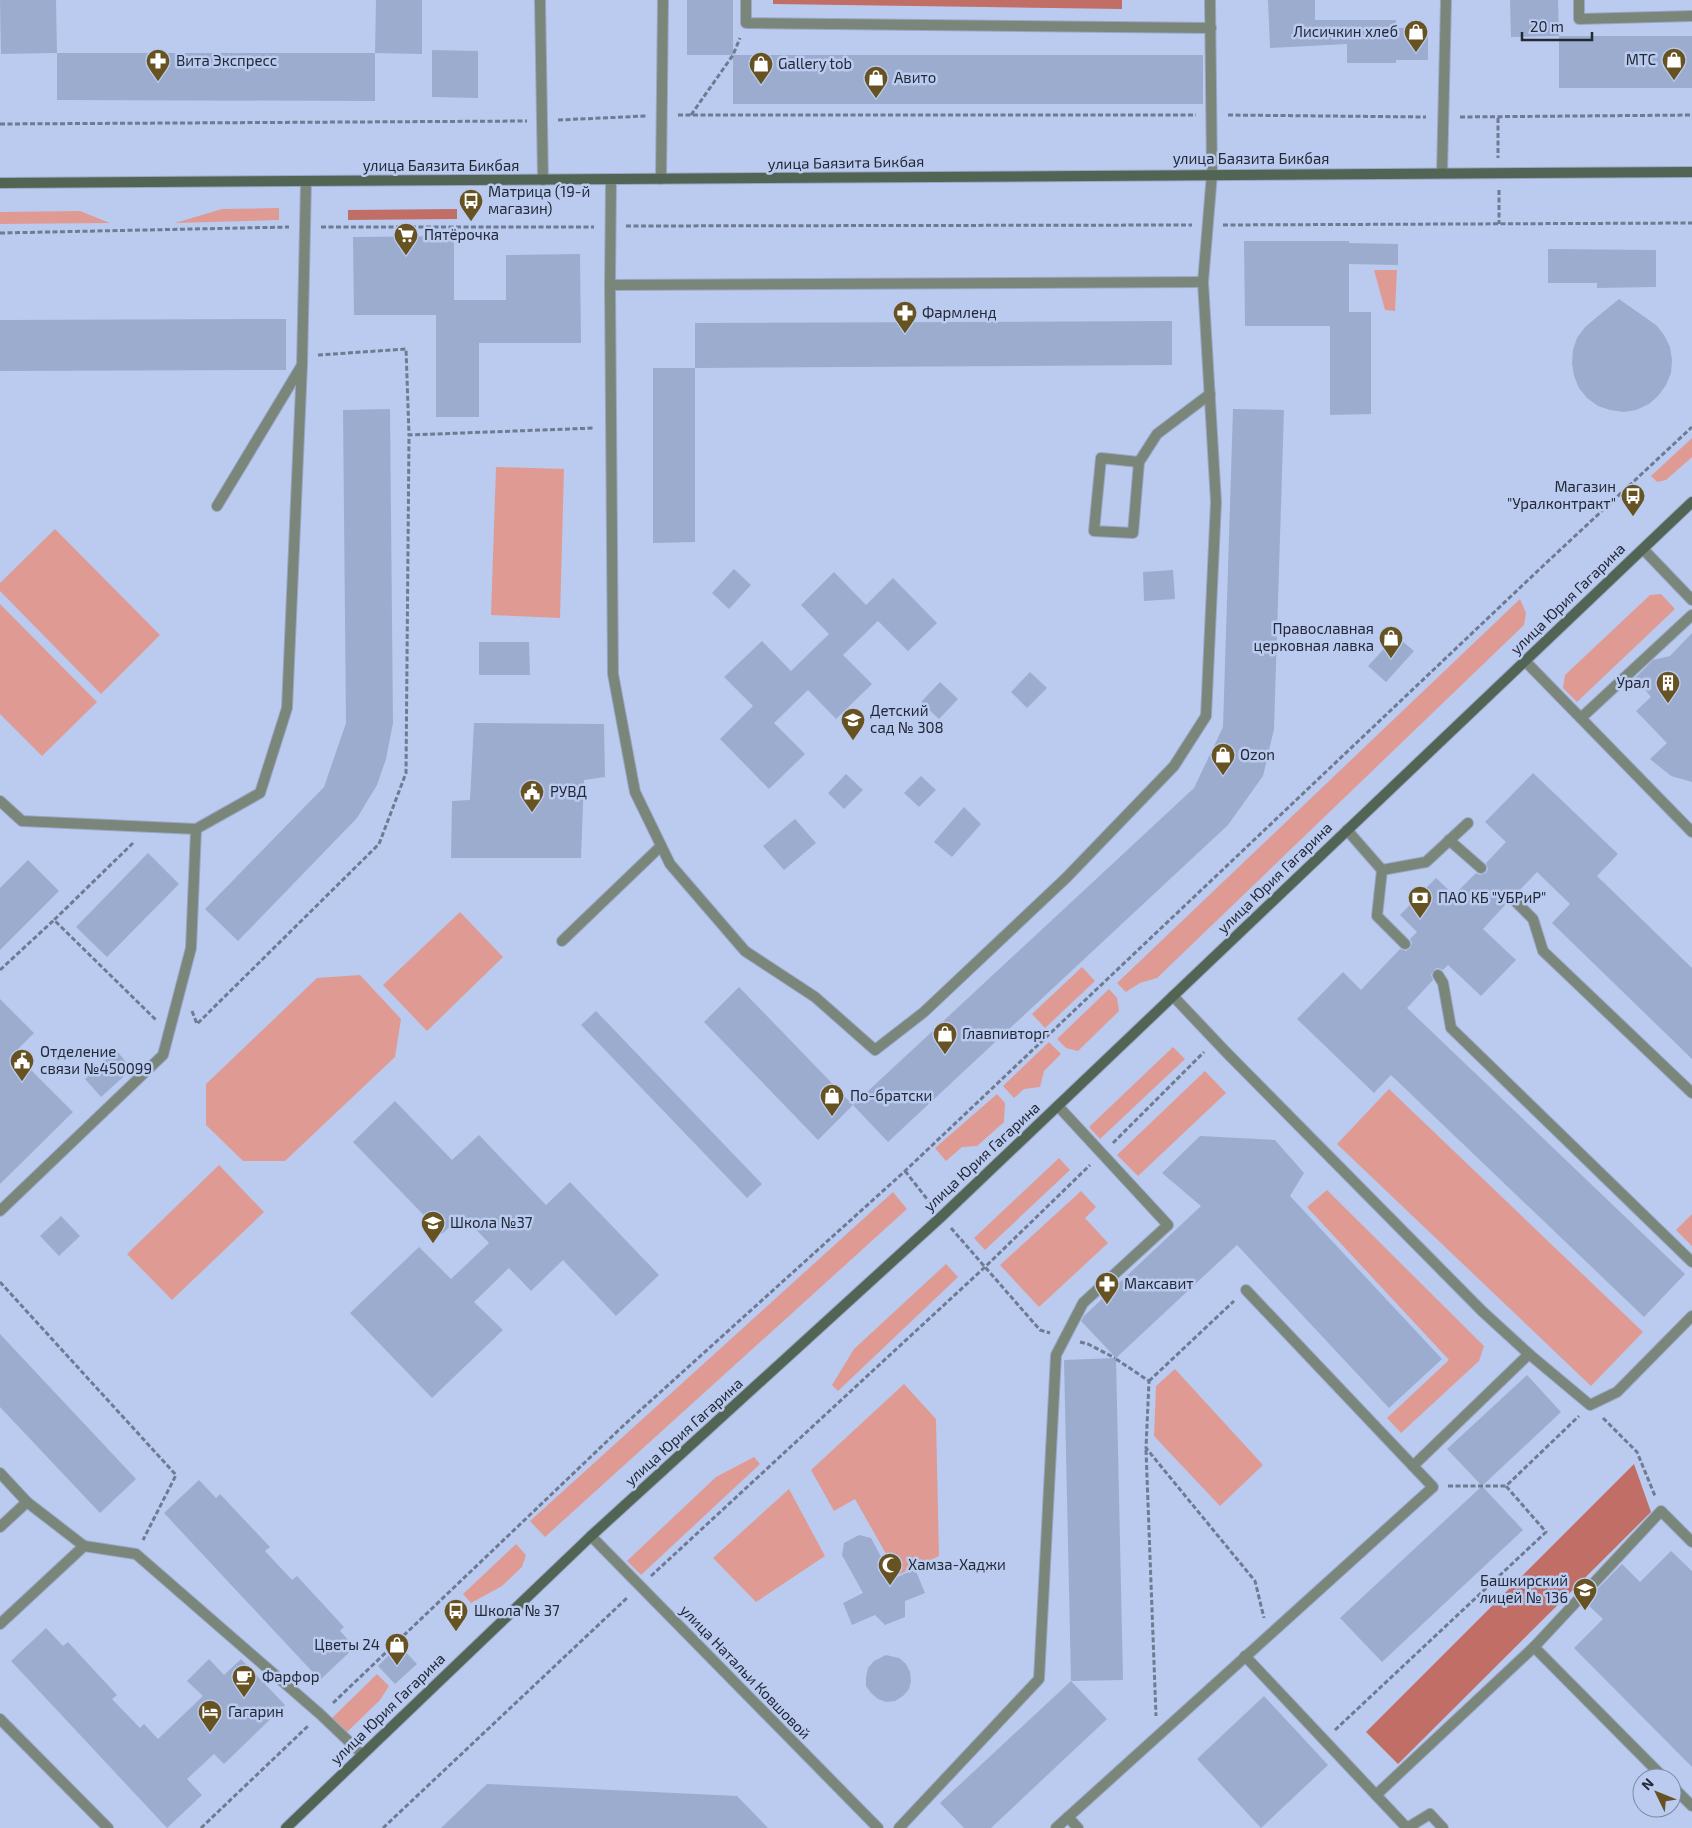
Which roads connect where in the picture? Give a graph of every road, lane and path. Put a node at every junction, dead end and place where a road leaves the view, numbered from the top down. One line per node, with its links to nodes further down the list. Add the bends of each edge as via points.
1 (540, 0): 15 (street)
2 (663, 0): 10 (street)
3 (746, 0): 8 (street)
4 (1210, 0): 9 (street)
5 (1446, 0): 14 (street)
6 (1578, 0): 7 (street, via 1579,19)
7 (1692, 16)
8 (746, 23): 9 (street); 11 (path, via 733,55)
9 (1211, 28): 12 (street)
10 (662, 115): 11 (path); 15 (path); 20 (street)
11 (691, 115): 12 (path)
12 (1212, 115): 14 (path); 19 (street)
13 (1692, 115): 14 (path)
14 (1444, 117): 18 (street)
15 (542, 120): 16 (path); 21 (street)
16 (0, 124)
17 (1692, 172): 18 (main road, улица Баязита Бикбая)
18 (1442, 173): 19 (main road, улица Баязита Бикбая)
19 (1212, 174): 20 (main road, улица Баязита Бикбая); 26 (street)
20 (661, 179): 22 (main road, улица Баязита Бикбая)
21 (543, 180): 22 (main road, улица Баязита Бикбая); 23 (main road, улица Баязита Бикбая)
22 (611, 180): 27 (street)
23 (306, 181): 24 (main road, улица Баязита Бикбая); 28 (street)
24 (0, 183)
25 (1692, 223): 26 (path)
26 (1208, 225): 27 (path); 30 (street)
27 (610, 226): 28 (path); 31 (street)
28 (306, 227): 29 (path); 32 (street)
29 (0, 233)
30 (1203, 282): 31 (street); 33 (street)
31 (610, 285): 35 (street)
32 (302, 360): 36 (path, via 406,349); 39 (street); 48 (street, via 287,708 260,793)
33 (1210, 394): 37 (street, via 1157,434); 52 (street, via 1216,502 1206,716 1174,766 1066,878 924,1012 875,1050 815,997 745,951 670,864)
34 (1692, 427): 68 (path)
35 (611, 428): 36 (path); 52 (street, via 612,674 635,792)
36 (409, 435): 61 (path, via 406,773 379,844 197,1024)
37 (1139, 462): 37 (street, via 1133,533 1094,531 1101,458)
38 (1692, 502): 40 (main road, улица Юрия Гагарина)
39 (217, 506)
40 (1643, 549): 41 (street); 43 (main road, улица Юрия Гагарина)
41 (1692, 600)
42 (1692, 615): 44 (street)
43 (1526, 661): 44 (street); 49 (main road, улица Юрия Гагарина)
44 (1581, 718): 50 (street)
45 (0, 801): 47 (street, via 22,821)
46 (1468, 823): 51 (street)
47 (150, 827): 48 (street); 56 (path)
48 (196, 829): 61 (street, via 191,948)
49 (1347, 830): 54 (street); 62 (main road, улица Юрия Гагарина)
50 (1692, 832)
51 (1449, 840): 53 (street); 54 (street, via 1426,862)
52 (661, 846): 57 (street)
53 (1481, 868)
54 (1382, 870): 58 (street, via 1377,916)
55 (1512, 898): 65 (street, via 1533,919 1543,951)
56 (54, 920): 59 (path); 63 (path)
57 (562, 941)
58 (1405, 944)
59 (0, 970)
60 (1438, 976): 71 (street, via 1443,982 1451,1028)
61 (182, 984): 63 (street)
62 (1173, 996): 64 (street); 66 (main road, улица Юрия Гагарина)
63 (169, 1032): 69 (street, via 163,1055)
64 (1215, 1040): 67 (path); 77 (street)
65 (1692, 1093)
66 (1058, 1106): 67 (street); 70 (main road, улица Юрия Гагарина)
67 (1102, 1153): 72 (path); 76 (street, via 1168,1226 1083,1302)
68 (905, 1171): 70 (path); 97 (path, via 624,1425)
69 (0, 1211)
70 (941, 1217): 72 (path); 88 (main road, улица Юрия Гагарина)
71 (1692, 1262)
72 (985, 1267): 76 (path, via 1040,1330); 92 (path)
73 (0, 1282): 91 (path, via 176,1475)
74 (1246, 1290): 78 (path); 81 (street)
75 (1692, 1316): 79 (street, via 1617,1392)
76 (1065, 1338): 78 (path, via 1088,1344); 112 (street, via 1056,1355 1039,1679)
77 (1528, 1354): 79 (street); 81 (street)
78 (1149, 1381): 80 (path)
79 (1590, 1405): 83 (path); 86 (path, via 1637,1452)
80 (1146, 1448): 94 (path, via 1255,1581); 99 (path)
81 (1414, 1466): 84 (street)
82 (0, 1474): 85 (street)
83 (1506, 1486): 84 (path); 100 (path, via 1546,1532)
84 (1433, 1487): 94 (street)
85 (27, 1502): 87 (street); 90 (street)
86 (1661, 1511): 89 (street); 95 (street)
87 (0, 1527)
88 (591, 1536): 92 (street, улица Натальи Ковшовой); 101 (main road, улица Юрия Гагарина)
89 (1692, 1542)
90 (84, 1546): 91 (street); 93 (street)
91 (136, 1554): 97 (street)
92 (640, 1586): 110 (path); 111 (street, улица Натальи Ковшовой)
93 (0, 1624)
94 (1268, 1636): 96 (street)
95 (1534, 1647): 102 (street); 103 (street)
96 (1245, 1656): 99 (street); 100 (street)
97 (320, 1714): 101 (street); 108 (path)
98 (0, 1719): 107 (street)
99 (1157, 1736): 106 (street)
100 (1324, 1740): 103 (street)
101 (362, 1754): 109 (main road, улица Юрия Гагарина)
102 (1654, 1768)
103 (1376, 1794): 115 (street)
104 (1682, 1796): 105 (street)
105 (1692, 1806)
106 (1068, 1817): 113 (street); 114 (street)
107 (108, 1828)
108 (201, 1828)
109 (286, 1828)
110 (383, 1828)
111 (878, 1828)
112 (899, 1828)
113 (1056, 1828)
114 (1078, 1828)
115 (1407, 1828): 116 (street, via 1430,1814)
116 (1443, 1828)

